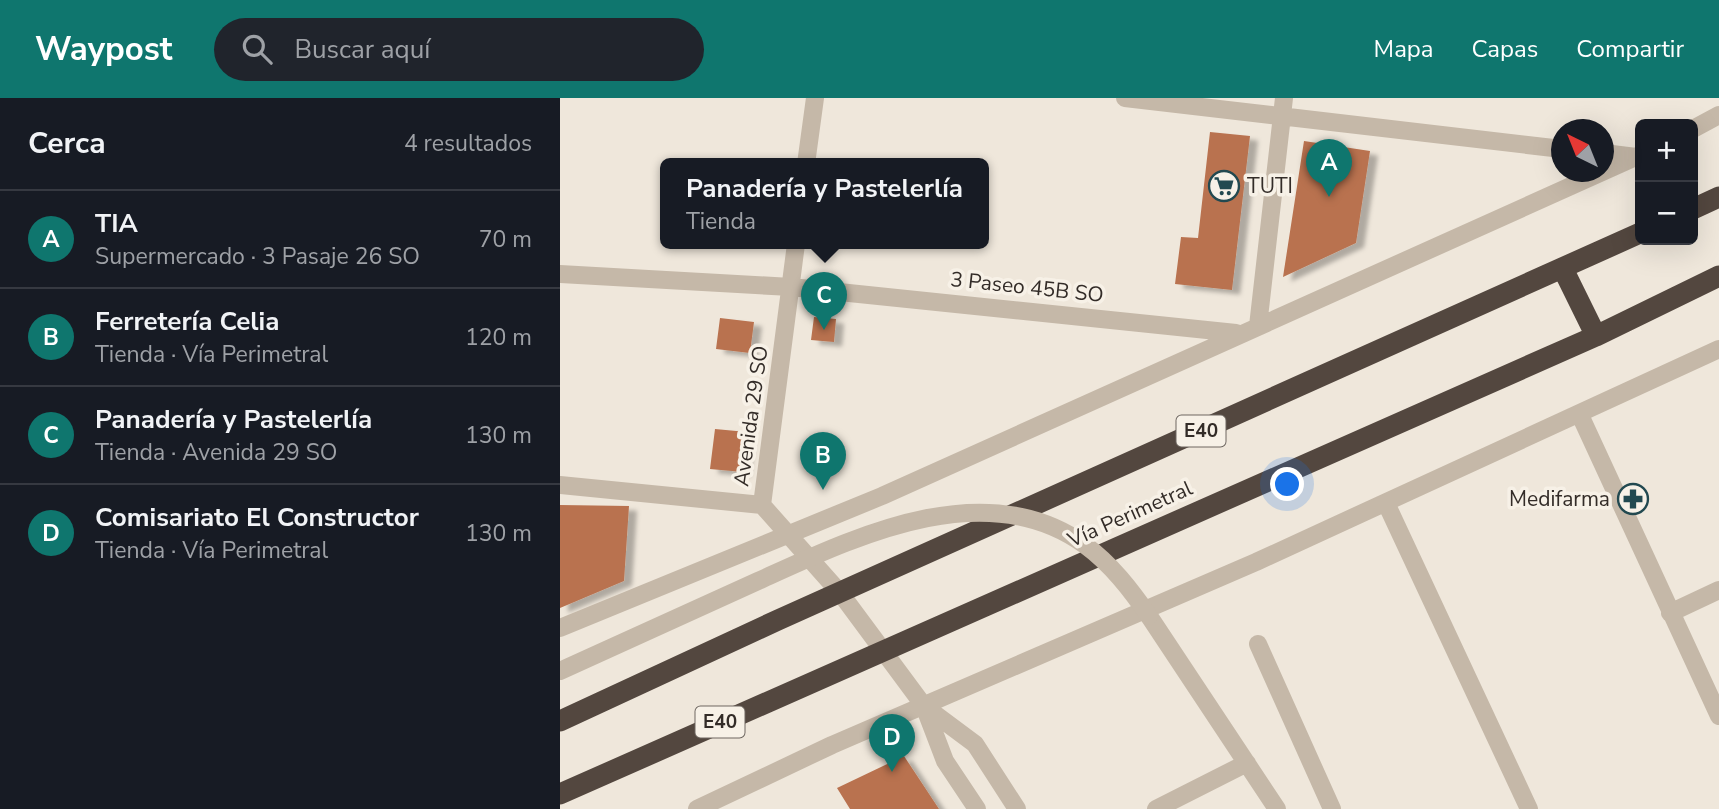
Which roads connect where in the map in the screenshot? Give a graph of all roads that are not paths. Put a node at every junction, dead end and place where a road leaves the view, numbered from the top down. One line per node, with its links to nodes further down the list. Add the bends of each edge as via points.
1 (815, 98): 10 (street)
2 (1125, 98): 3 (street)
3 (1283, 107): 6 (street); 19 (street)
4 (1719, 115): 5 (street)
5 (1698, 126)
6 (1551, 147)
7 (1614, 154): 8 (street)
8 (1635, 156)
9 (1635, 157): 19 (street)
10 (807, 158)
11 (1719, 197): 12 (highway)
12 (1698, 207)
13 (1635, 235): 15 (highway, E40)
14 (795, 249): 18 (street, Avenida 29 SO)
15 (1563, 269): 21 (highway); 29 (highway, E40)
16 (560, 274): 18 (street, 3 Paseo 45B SO)
17 (1719, 276): 21 (highway, Vía Perimetral / E40)
18 (791, 286): 20 (street, 3 Paseo 45B SO); 26 (street, Avenida 29 SO)
19 (1258, 326): 20 (street)
20 (1238, 334): 27 (street)
21 (1596, 336): 33 (highway, Vía Perimetral / E40)
22 (1719, 349): 23 (street)
23 (1580, 415): 25 (street); 30 (street)
24 (560, 485): 26 (street)
25 (1386, 503): 35 (street); 46 (street)
26 (762, 505): 27 (street, Avenida 29 SO)
27 (788, 536): 29 (street, Avenida 29 SO); 31 (street)
28 (1719, 590): 30 (street)
29 (841, 594): 33 (street, Avenida 29 SO); 37 (highway, E40)
30 (1670, 612): 36 (street)
31 (560, 628)
32 (1258, 644): 45 (street)
33 (880, 650): 35 (street, Avenida 29 SO); 39 (highway, Vía Perimetral / E40)
34 (560, 671): 38 (street, bridge, via 881,529 960,513 1016,518 1060,531 1085,545 1118,576)
35 (924, 706): 40 (street); 41 (street, Avenida 29 SO, via 945,761); 42 (street, Avenida 29 SO, via 975,744)
36 (1719, 716)
37 (560, 721)
38 (1247, 763): 43 (street); 44 (street)
39 (560, 794)
40 (697, 809)
41 (977, 809)
42 (1017, 809)
43 (1156, 809)
44 (1277, 809)
45 (1332, 809)
46 (1529, 809)

